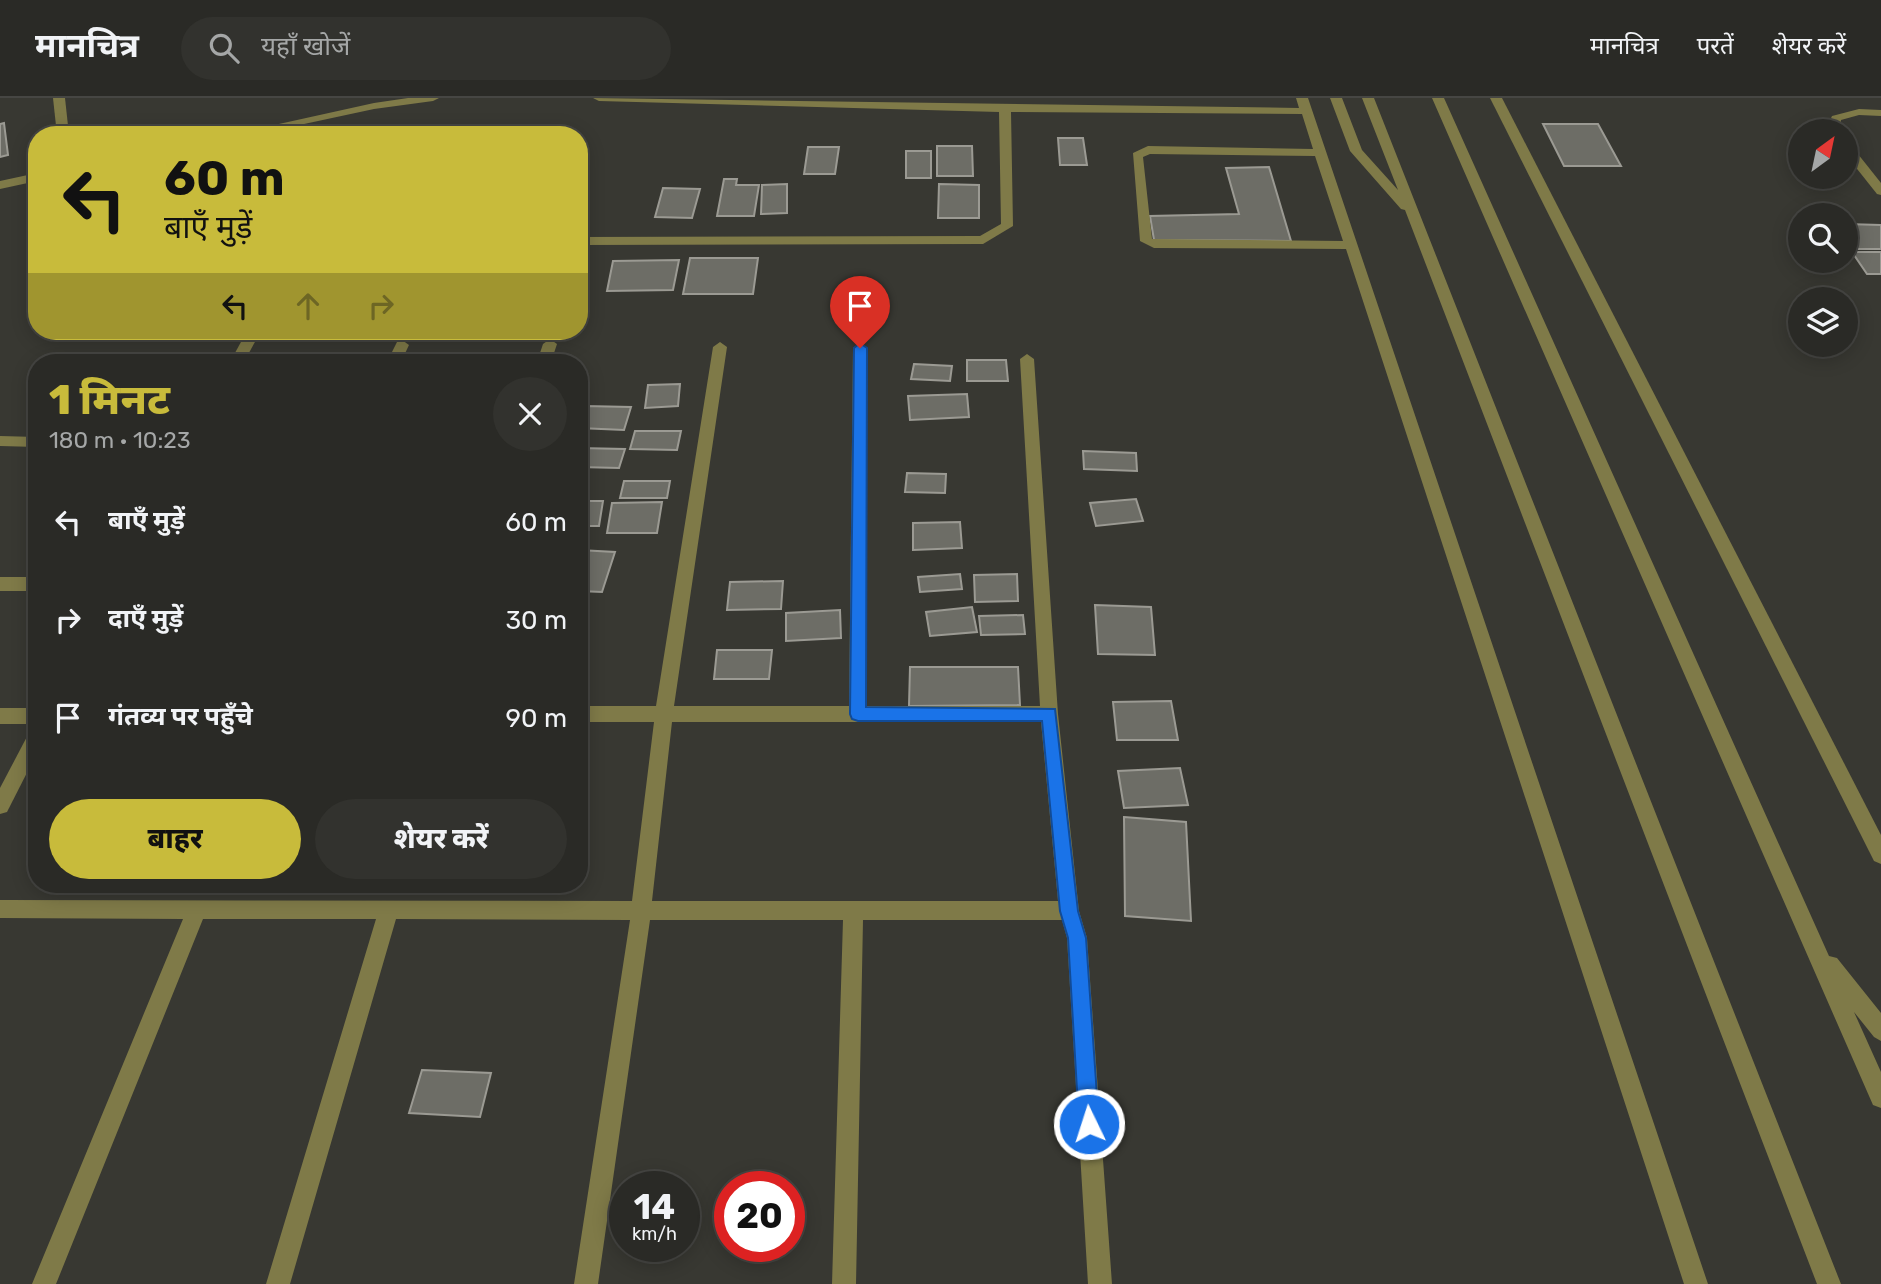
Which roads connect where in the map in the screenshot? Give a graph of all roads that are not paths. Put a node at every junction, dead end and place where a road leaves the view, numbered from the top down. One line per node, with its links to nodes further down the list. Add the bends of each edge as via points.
1 (59, 98): 13 (street)
2 (433, 98): 11 (street)
3 (599, 98): 9 (street)
4 (1336, 98): 21 (street, via 1356,151)
5 (1368, 98): 21 (street)
6 (1438, 98): 50 (street)
7 (1496, 98): 43 (street)
8 (1304, 105): 9 (street); 16 (street)
9 (1005, 108): 22 (street, via 1007,226 983,240)
10 (1881, 113): 12 (street)
11 (306, 119): 14 (street); 15 (street)
12 (1836, 119)
13 (62, 126)
14 (274, 126)
15 (306, 126)
16 (1320, 153): 23 (street); 23 (street, via 1140,153 1146,242)
17 (1858, 163): 20 (street)
18 (28, 179): 19 (street)
19 (0, 185)
20 (1881, 191)
21 (1414, 216): 59 (street)
22 (588, 241)
23 (1351, 245): 58 (street)
24 (550, 344): 29 (street)
25 (402, 345): 28 (street)
26 (720, 348): 35 (street)
27 (860, 348): 36 (street)
28 (398, 354)
29 (547, 354)
30 (1027, 359): 37 (street)
31 (0, 441): 32 (street)
32 (28, 442)
33 (0, 584): 34 (street)
34 (28, 584)
35 (664, 714): 36 (street); 38 (street); 46 (street)
36 (858, 714): 37 (street)
37 (1049, 714): 49 (street)
38 (588, 715)
39 (0, 716): 40 (street)
40 (28, 716)
41 (28, 752): 42 (street)
42 (0, 806)
43 (1881, 855)
44 (0, 909): 45 (street)
45 (198, 909): 47 (street); 53 (street)
46 (640, 909): 47 (street); 48 (street); 55 (street)
47 (389, 910): 54 (street)
48 (852, 910): 49 (street); 56 (street)
49 (1069, 911): 57 (street, via 1077,938)
50 (1813, 943): 51 (street); 52 (street)
51 (1881, 1030)
52 (1881, 1097)
53 (44, 1284)
54 (278, 1284)
55 (586, 1284)
56 (844, 1284)
57 (1100, 1284)
58 (1696, 1284)
59 (1829, 1284)

